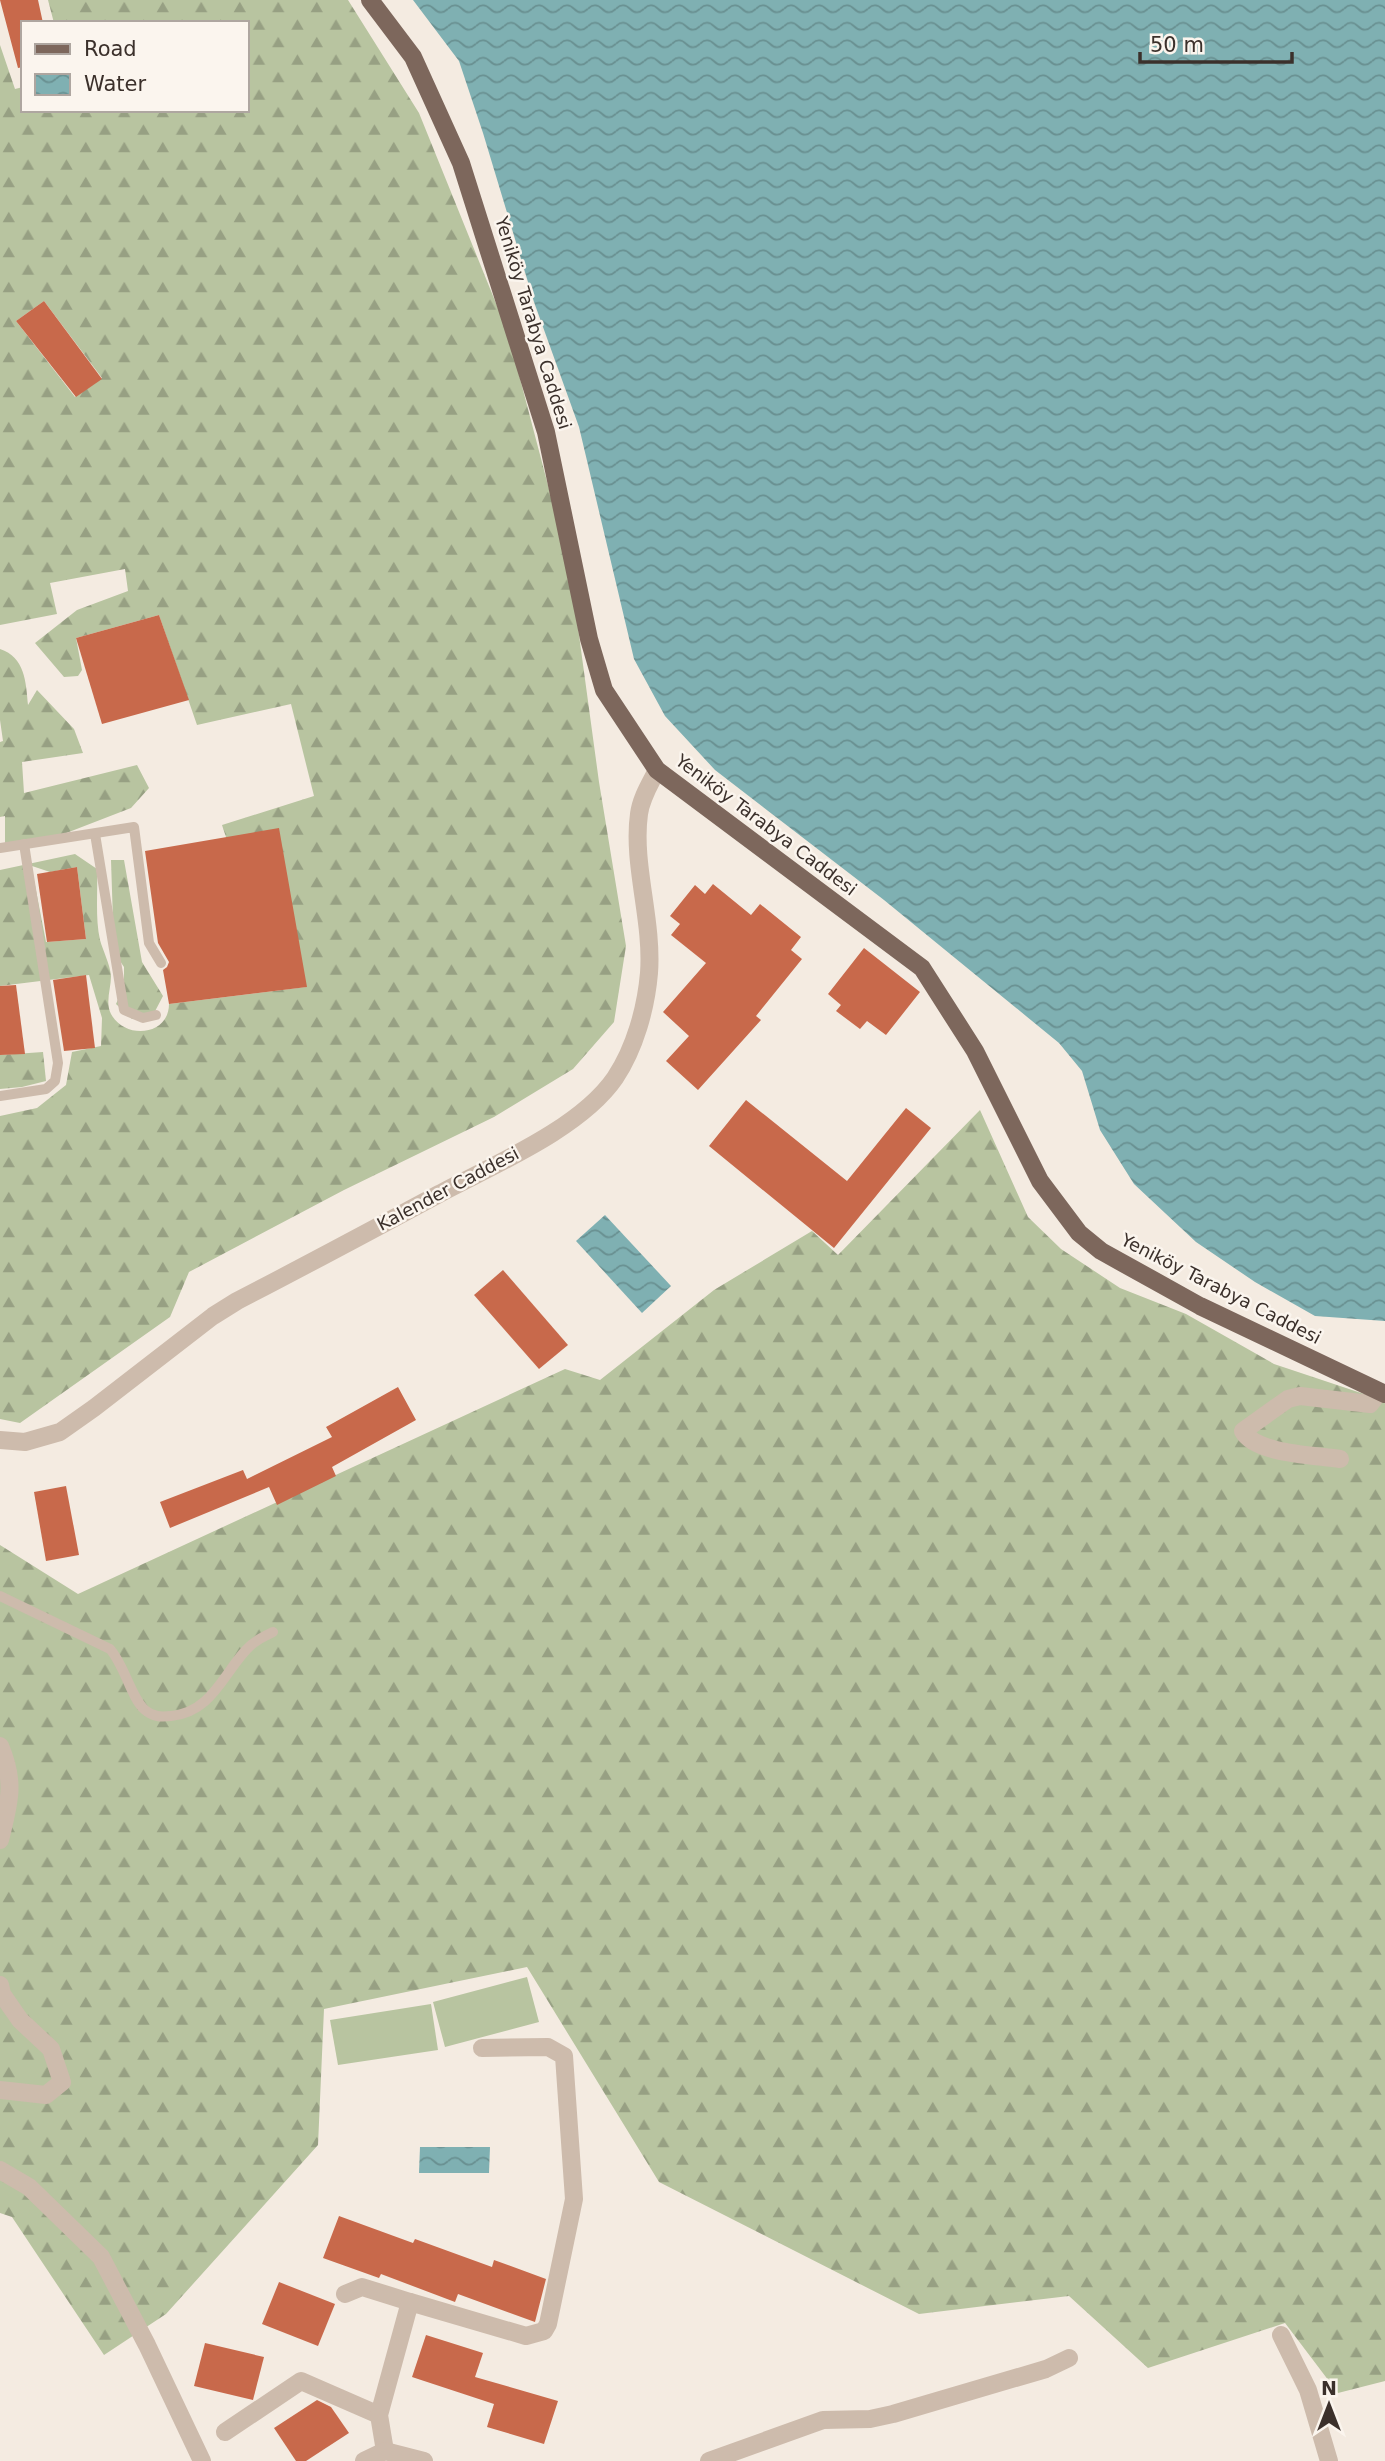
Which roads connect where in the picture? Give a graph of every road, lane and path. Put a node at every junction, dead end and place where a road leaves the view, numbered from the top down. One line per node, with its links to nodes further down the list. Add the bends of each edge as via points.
1 (370, 0): 2 (main road, Yeniköy Tarabya Caddesi, via 413,57 461,163 546,432 604,690)
2 (657, 770): 9 (main road, Yeniköy Tarabya Caddesi, via 922,968 975,1051 1040,1181 1079,1233 1101,1251 1200,1306); 10 (street, Kalender Caddesi, via 639,813 649,936 643,1013 615,1079 592,1103 543,1139 237,1301 60,1432 25,1442)
3 (95, 834): 4 (lane); 6 (lane, via 134,827 149,943); 7 (lane, via 124,1010 143,1018)
4 (24, 844): 5 (lane); 8 (lane, via 58,1063 55,1081 46,1089)
5 (0, 848)
6 (161, 963)
7 (156, 1015)
8 (0, 1096)
9 (1382, 1393): 11 (street, via 1370,1404 1300,1396 1288,1399 1243,1431 1252,1442 1277,1450)
10 (0, 1440)
11 (1340, 1459)
12 (0, 1597): 13 (lane, via 110,1649 145,1711 158,1717 196,1709 251,1644)
13 (273, 1632)
14 (0, 1746): 15 (street, via 9,1769 11,1794)
15 (0, 1840)
16 (0, 1985): 18 (street, via 20,2020 51,2049 62,2081 46,2095)
17 (482, 2048): 21 (street, via 548,2047 564,2056 574,2199 548,2324 544,2331 526,2336)
18 (0, 2090)
19 (0, 2170): 27 (street, via 29,2187 101,2257)
20 (345, 2294): 21 (street, via 362,2287)
21 (410, 2302): 24 (street)
22 (1281, 2335): 31 (street, via 1308,2390)
23 (1069, 2358): 30 (street, via 1046,2369 893,2414 823,2420)
24 (379, 2416): 25 (street, via 301,2381); 26 (street)
25 (225, 2432)
26 (385, 2451): 28 (street); 29 (street)
27 (202, 2461)
28 (364, 2461)
29 (424, 2461)
30 (709, 2461)
31 (1329, 2461)

